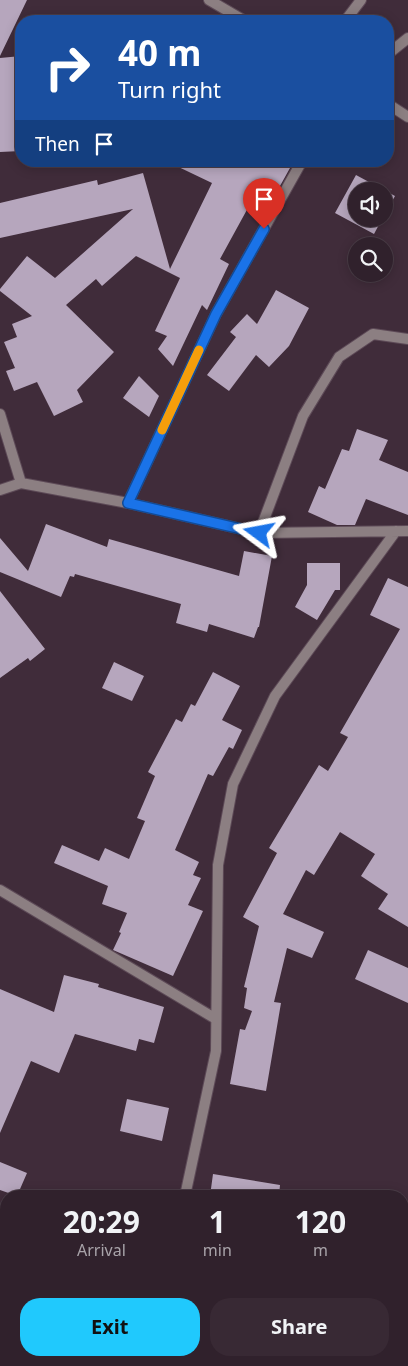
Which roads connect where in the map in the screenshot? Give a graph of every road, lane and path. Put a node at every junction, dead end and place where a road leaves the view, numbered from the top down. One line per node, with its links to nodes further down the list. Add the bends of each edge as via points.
1 (209, 0): 3 (street)
2 (361, 0): 4 (street)
3 (235, 15)
4 (349, 15)
5 (408, 38): 6 (street)
6 (394, 49)
7 (394, 108): 8 (street)
8 (408, 117)
9 (299, 167): 14 (street, via 216,314)
10 (408, 339): 17 (street, via 373,334 339,357 303,416)
11 (0, 414): 12 (street)
12 (21, 483): 13 (street); 14 (street)
13 (0, 490)
14 (128, 503): 17 (street)
15 (396, 531): 16 (street); 17 (street); 19 (street, via 275,696 233,784 218,865)
16 (408, 531)
17 (259, 533)
18 (0, 890): 19 (street)
19 (216, 1019): 20 (street, via 216,1051)
20 (186, 1190)

